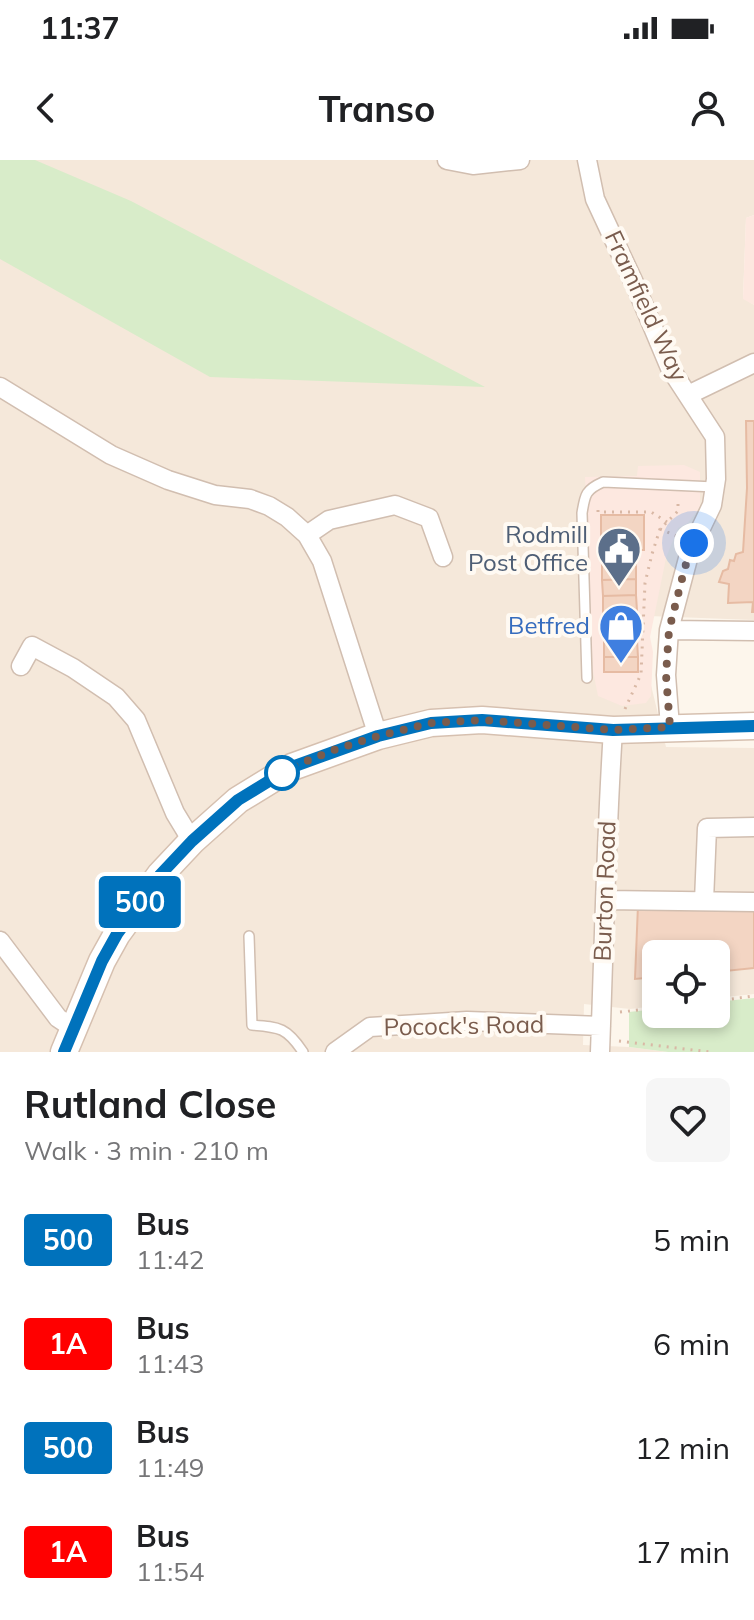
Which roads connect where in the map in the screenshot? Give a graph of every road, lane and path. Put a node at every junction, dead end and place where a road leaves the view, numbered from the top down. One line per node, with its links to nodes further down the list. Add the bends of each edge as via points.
1 (447, 160): 2 (street, via 473,165)
2 (520, 160)
3 (587, 160): 6 (street, Framfield Way, via 595,199 670,368)
4 (754, 363): 6 (street)
5 (0, 387): 12 (street, via 111,455 168,480 269,506)
6 (688, 395): 7 (street, Framfield Way, via 715,437)
7 (715, 487): 16 (street, Framfield Way); 21 (lane, via 603,482 591,487 582,513)
8 (678, 499): 10 (path, via 678,511)
9 (598, 510): 10 (path, via 651,512)
10 (667, 522): 11 (path)
11 (660, 529): 13 (path); 15 (path, via 645,583)
12 (307, 535): 14 (street, via 329,520 395,505 429,518); 25 (street, via 322,561)
13 (674, 535)
14 (443, 557)
15 (642, 629): 16 (path); 18 (path)
16 (660, 629): 17 (street); 23 (street, Framfield Way)
17 (754, 631)
18 (642, 663): 19 (path); 24 (path)
19 (651, 663)
20 (21, 666): 27 (street, via 32,646 116,697 136,720)
21 (587, 678)
22 (754, 726): 23 (street)
23 (670, 727): 24 (street)
24 (619, 729): 25 (street, via 482,720 431,723); 28 (street, Burton Road, via 607,815)
25 (378, 736): 27 (street, via 292,767 238,800)
26 (754, 827): 29 (street, via 701,826)
27 (192, 841): 37 (street, via 117,934)
28 (606, 900): 29 (street); 36 (street, Burton Road)
29 (704, 901): 30 (street)
30 (754, 902)
31 (249, 936): 38 (lane, via 252,1025 278,1027)
32 (0, 941): 37 (street)
33 (754, 996): 34 (path)
34 (730, 999)
35 (642, 1010): 36 (path, via 623,1013)
36 (601, 1032): 39 (street, Pocock's Road, via 467,1021 370,1027); 40 (path)
37 (69, 1040)
38 (303, 1052)
39 (335, 1052)
40 (710, 1052)

